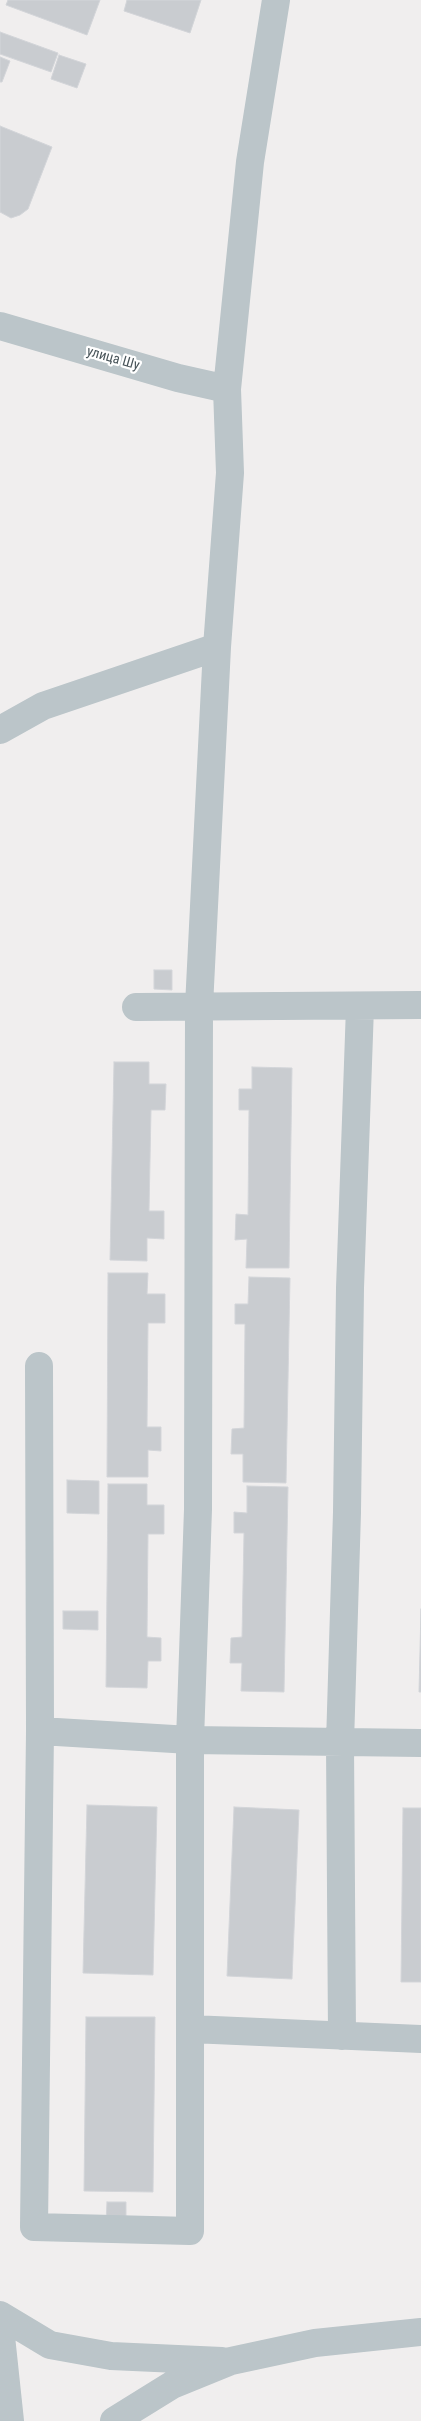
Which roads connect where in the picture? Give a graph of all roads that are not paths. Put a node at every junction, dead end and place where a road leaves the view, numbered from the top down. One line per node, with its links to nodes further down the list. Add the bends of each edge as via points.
1 (276, 0): 3 (street, via 250,162)
2 (0, 326): 3 (street, улица Шу)
3 (226, 390): 4 (street, via 230,473)
4 (217, 647): 5 (street, via 43,706); 7 (street)
5 (0, 730)
6 (421, 1005): 9 (street)
7 (199, 1006): 8 (street); 9 (street); 12 (street, via 198,1509)
8 (136, 1007)
9 (360, 1007): 13 (street)
10 (39, 1366): 11 (street)
11 (40, 1731): 12 (street); 15 (street, via 34,2227 190,2231)
12 (190, 1740): 13 (street); 15 (street)
13 (340, 1743): 14 (street); 16 (street)
14 (421, 1743)
15 (191, 2029): 16 (street)
16 (342, 2036): 17 (street)
17 (421, 2039)
18 (0, 2316): 21 (street, via 50,2344 111,2356)
19 (0, 2327): 22 (street)
20 (421, 2332): 21 (street, via 315,2343)
21 (231, 2361): 23 (street, via 172,2385)
22 (10, 2421)
23 (114, 2421)

